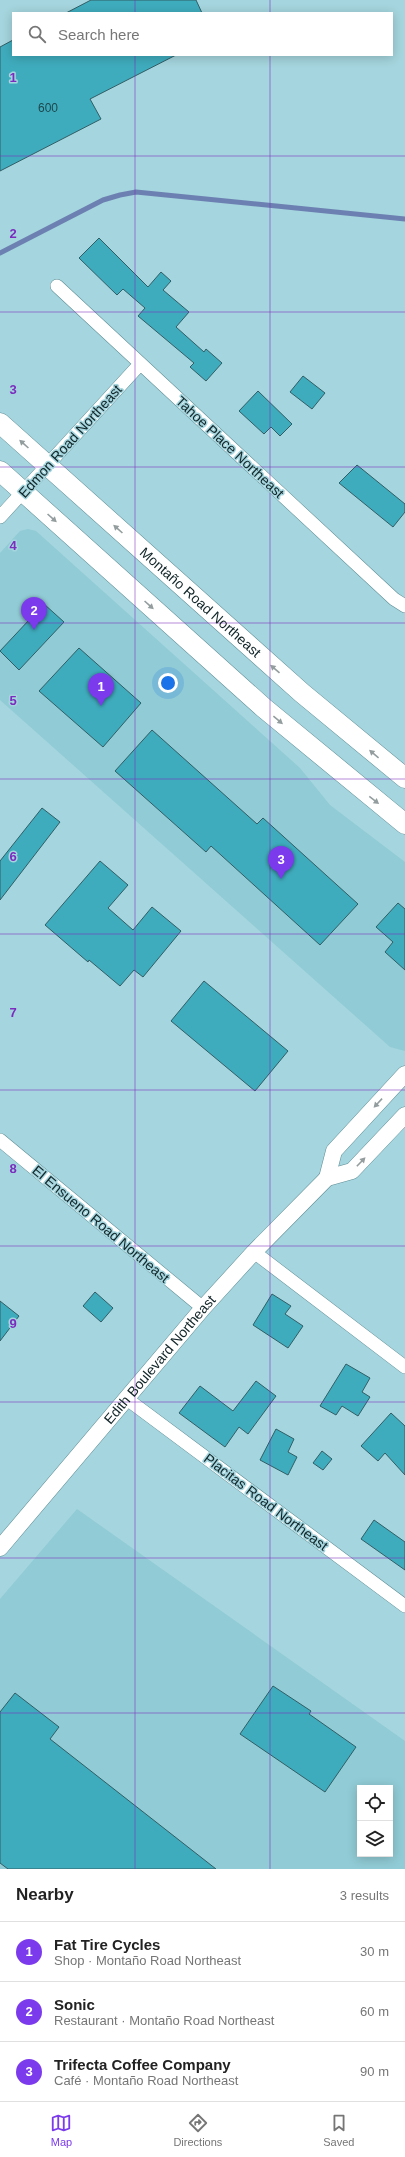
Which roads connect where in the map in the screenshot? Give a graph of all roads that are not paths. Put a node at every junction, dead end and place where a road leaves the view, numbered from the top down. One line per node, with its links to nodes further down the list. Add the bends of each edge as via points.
1 (57, 286): 2 (street, Tahoe Place Northeast)
2 (140, 364): 4 (street, Edmon Road Northeast); 8 (street, Tahoe Place Northeast, via 388,594)
3 (0, 423): 4 (main road, Montaño Road Northeast, one-way to 3)
4 (47, 466): 6 (street, Edmon Road Northeast); 9 (main road, Montaño Road Northeast, one-way to 4, via 297,688)
5 (0, 471): 6 (main road)
6 (24, 492): 7 (street, Edmon Road Northeast); 10 (main road, one-way to 10, via 264,708)
7 (0, 517)
8 (405, 606)
9 (405, 778)
10 (405, 824)
11 (405, 1074): 14 (street, one-way to 14, via 334,1151)
12 (405, 1115): 14 (street, Edith Boulevard Northeast, one-way to 12, via 352,1171)
13 (0, 1140): 16 (street, El Ensueno Road Northeast)
14 (327, 1178): 15 (street, Edith Boulevard Northeast)
15 (254, 1252): 16 (street, Edith Boulevard Northeast); 17 (street)
16 (203, 1308): 18 (street, Edith Boulevard Northeast)
17 (405, 1367)
18 (127, 1398): 19 (street, Edith Boulevard Northeast); 20 (street, Placitas Road Northeast)
19 (0, 1548)
20 (405, 1606)

